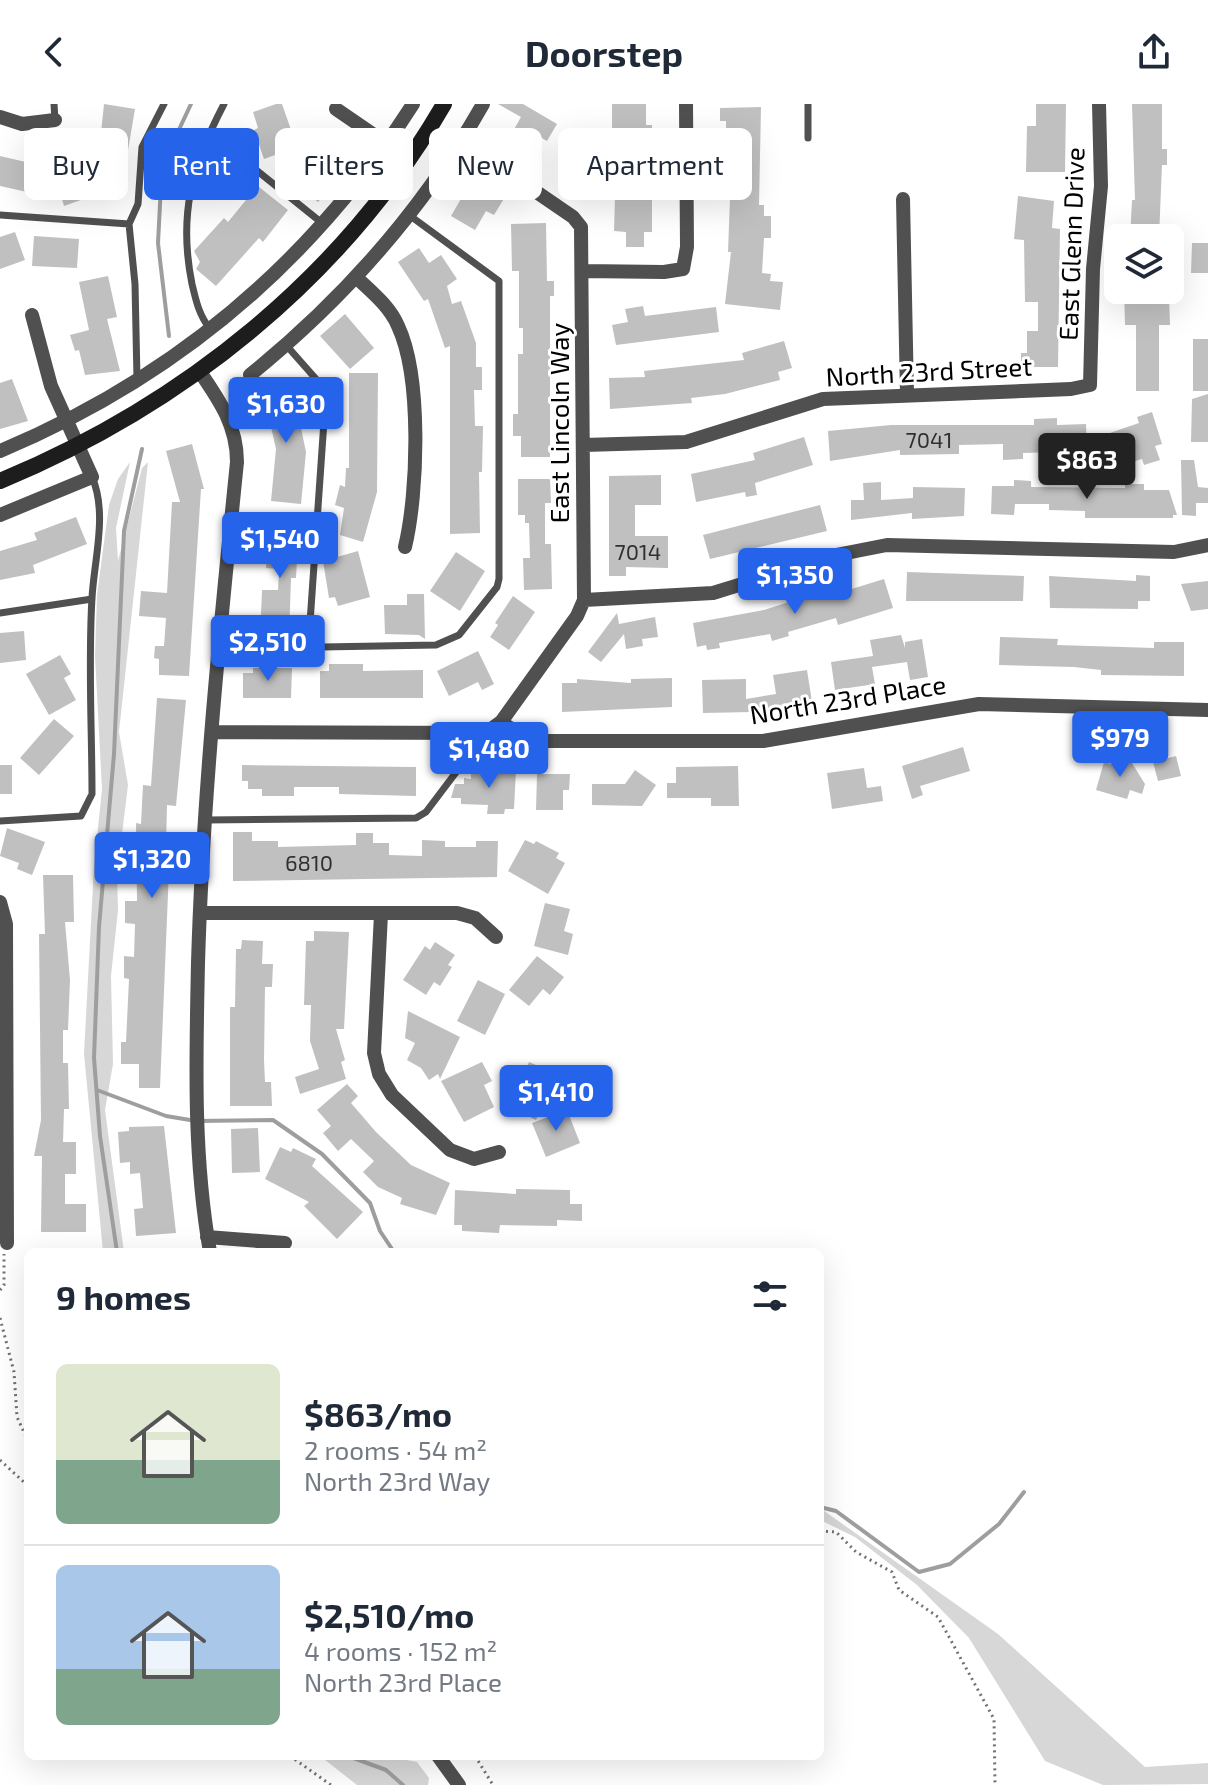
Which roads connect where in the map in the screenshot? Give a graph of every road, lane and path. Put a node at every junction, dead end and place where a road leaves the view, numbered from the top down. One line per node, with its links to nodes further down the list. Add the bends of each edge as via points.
1 (54, 104): 12 (lane)
2 (164, 104): 28 (lane, via 142,147 138,204)
3 (224, 104): 13 (lane)
4 (413, 104): 15 (street)
5 (444, 104): 18 (main road)
6 (483, 104): 16 (street)
7 (686, 104): 30 (street, via 683,269)
8 (808, 104): 17 (lane)
9 (1099, 104): 38 (street, East Glenn Drive, via 1101,186)
10 (336, 109): 14 (street)
11 (0, 117): 12 (street, via 22,124)
12 (55, 120)
13 (212, 128)
14 (363, 128)
15 (398, 128)
16 (469, 128)
17 (808, 138)
18 (413, 153)
19 (259, 172): 29 (lane)
20 (429, 187): 27 (street)
21 (542, 196): 30 (street, East Lincoln Way, via 581,227)
22 (903, 199): 39 (street)
23 (188, 200): 33 (lane, via 188,264 198,308)
24 (343, 200): 29 (street)
25 (376, 200): 35 (main road, via 291,296)
26 (0, 215): 28 (lane)
27 (409, 215): 31 (street); 34 (lane, via 499,281 499,579 459,635 426,647 322,647 309,637 324,421 316,379)
28 (129, 224): 37 (lane)
29 (324, 224): 33 (street, via 280,271)
30 (584, 271): 41 (street, East Lincoln Way)
31 (358, 279): 34 (street); 48 (street, via 397,323 411,371 412,518)
32 (32, 315): 40 (street, via 39,350)
33 (210, 329): 37 (street)
34 (286, 345): 36 (street)
35 (200, 372): 42 (main road); 54 (street, via 229,417 237,445)
36 (250, 375)
37 (137, 379): 40 (street)
38 (1090, 385): 39 (street, North 23rd Street)
39 (907, 394): 41 (street, North 23rd Street, via 823,399 686,442)
40 (66, 421): 42 (street); 43 (street)
41 (584, 445): 50 (street, East Lincoln Way)
42 (80, 446): 44 (street); 45 (main road)
43 (0, 451)
44 (92, 477): 46 (street); 49 (lane, via 98,491 98,535)
45 (0, 481)
46 (0, 515)
47 (1208, 545): 50 (street, via 1174,552 887,545 713,593)
48 (405, 547)
49 (92, 599): 51 (lane); 56 (lane, via 92,794 81,816)
50 (584, 600): 53 (street)
51 (0, 613)
52 (1208, 710): 53 (street, North 23rd Place, via 979,704 763,741 529,741)
53 (501, 722): 55 (street)
54 (212, 732): 55 (street); 57 (street)
55 (486, 733): 57 (lane, via 416,818)
56 (0, 821)
57 (203, 821): 59 (street)
58 (1, 903): 64 (street, via 6,924)
59 (200, 913): 60 (street); 63 (street, via 195,1087)
60 (381, 914): 61 (street, via 457,913 475,918); 62 (street, via 374,1053 379,1074 392,1095 450,1150 474,1159)
61 (496, 937)
62 (499, 1152)
63 (207, 1237): 65 (street); 66 (street)
64 (7, 1243): 67 (path)
65 (285, 1243)
66 (209, 1248)
67 (0, 1290)
68 (0, 1318): 69 (path)
69 (24, 1432)
70 (0, 1460): 71 (path)
71 (24, 1482)
72 (824, 1531): 79 (path, via 836,1532 856,1552 892,1572 899,1590 938,1617 994,1719)
73 (296, 1760): 76 (path)
74 (441, 1760): 77 (street)
75 (477, 1760): 78 (path)
76 (331, 1785)
77 (459, 1785)
78 (493, 1785)
79 (995, 1785)

